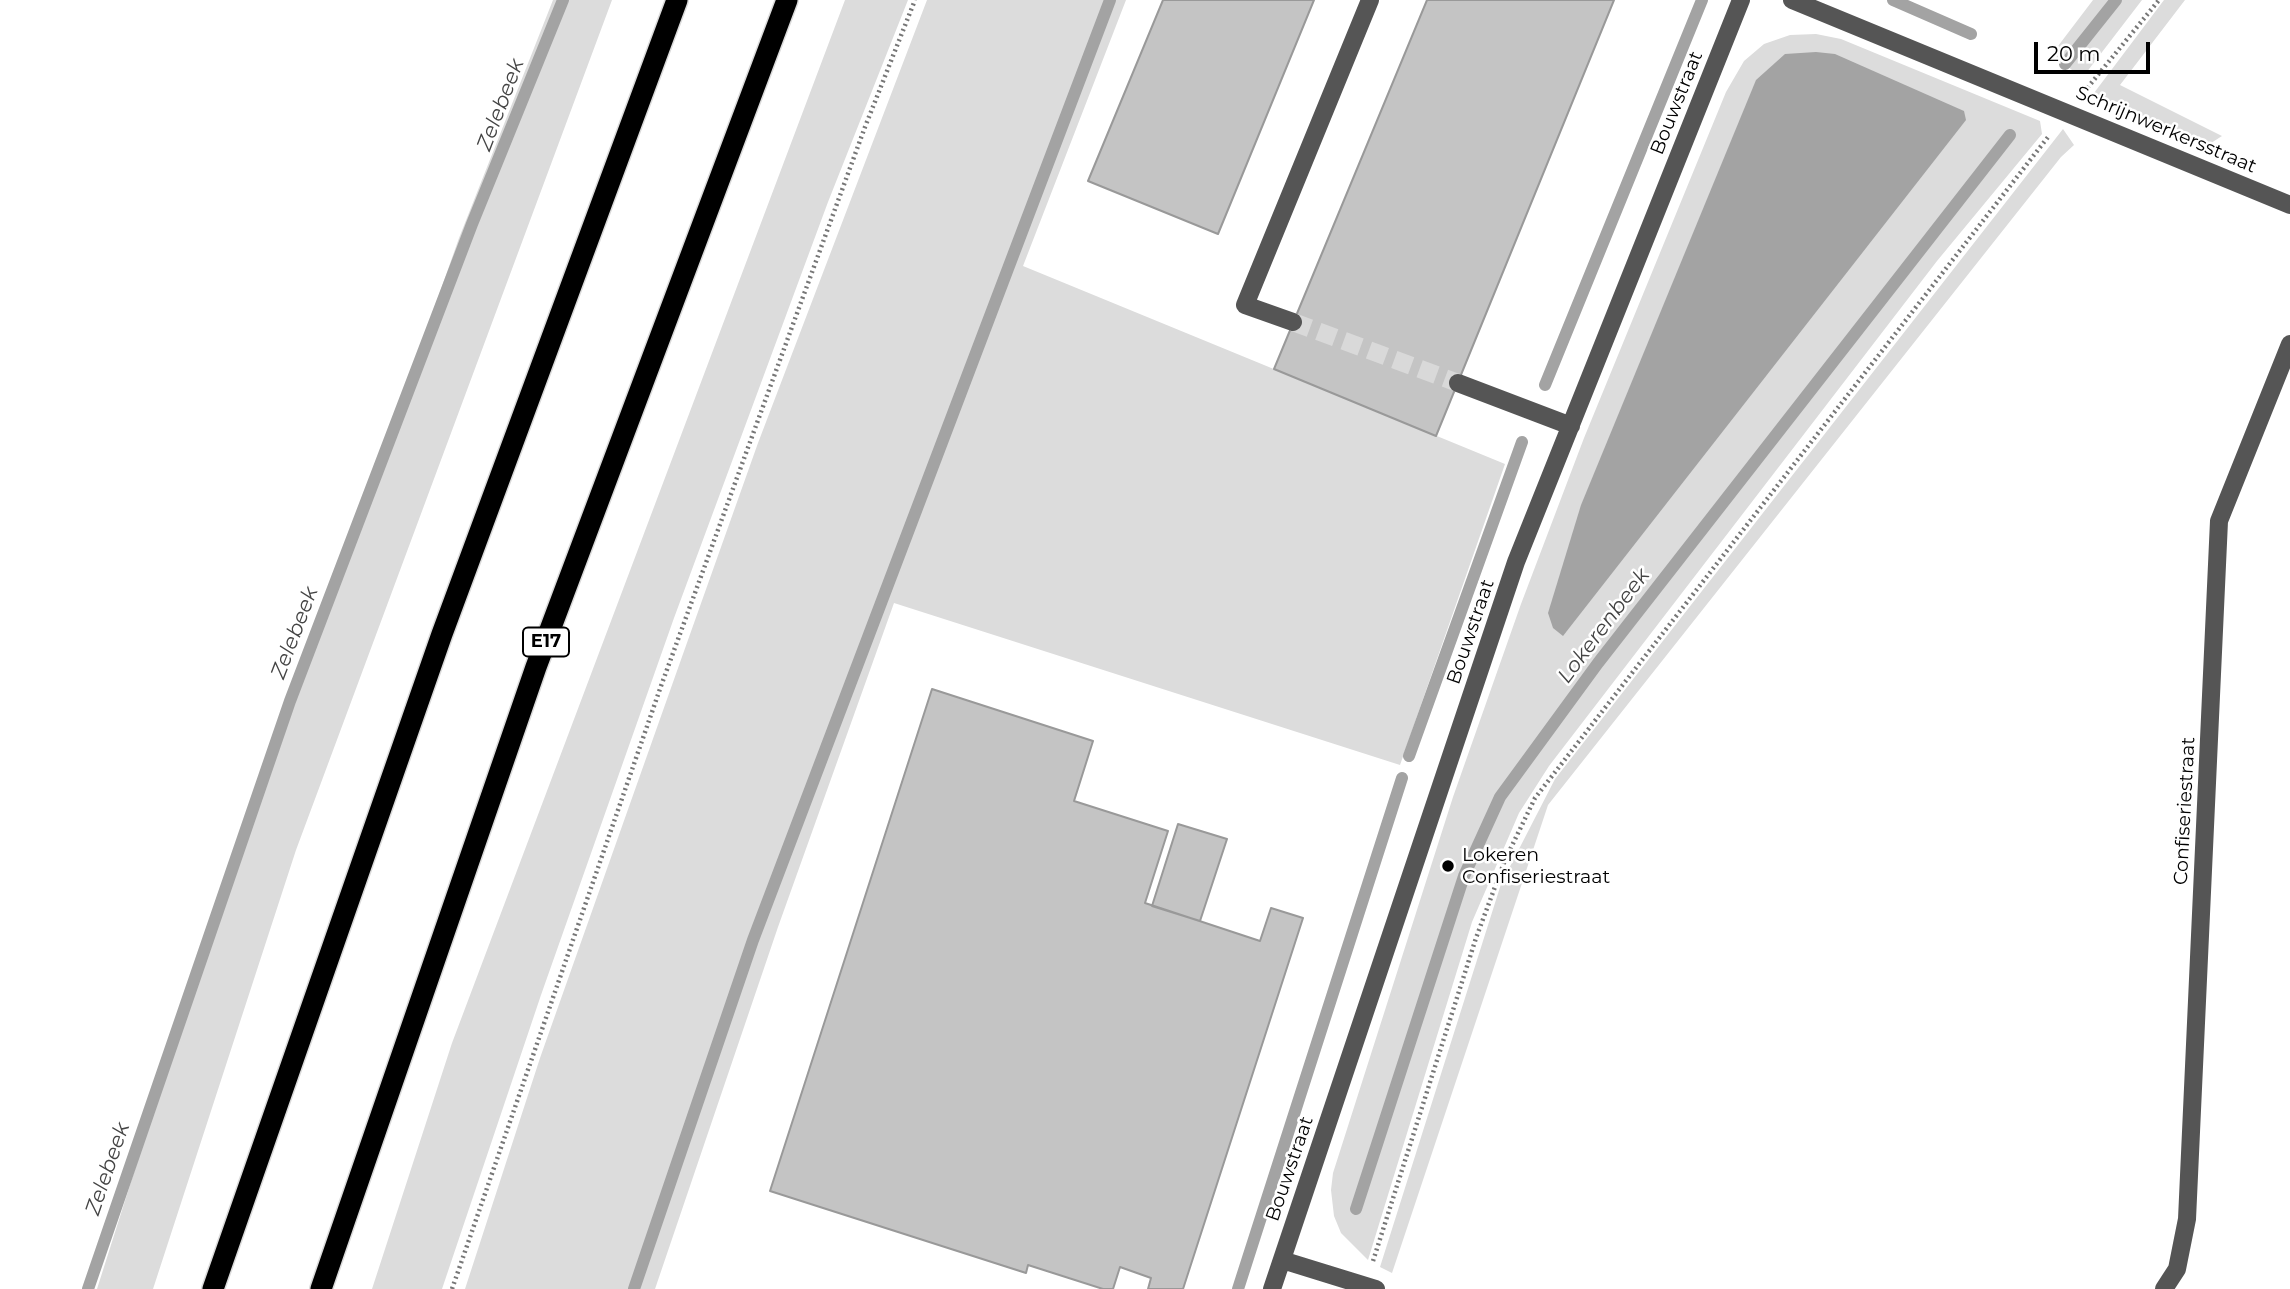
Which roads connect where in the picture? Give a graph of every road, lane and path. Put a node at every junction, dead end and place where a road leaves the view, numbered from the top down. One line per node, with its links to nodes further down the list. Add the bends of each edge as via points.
1 (677, 0): 16 (highway, via 442,634)
2 (787, 0): 17 (highway, E17, via 537,667)
3 (915, 0): 18 (path, via 642,737)
4 (1370, 0): 10 (street, via 1245,305)
5 (1741, 0): 13 (street, Bouwstraat)
6 (1792, 0): 8 (street, Schrijnwerkersstraat)
7 (2158, 0): 8 (path)
8 (2068, 112): 9 (street, Schrijnwerkersstraat); 15 (path, via 1535,798 1505,860 1476,938)
9 (2290, 205)
10 (1293, 322)
11 (2290, 344): 20 (street, Confiseriestraat, via 2219,521 2187,1219 2177,1269)
12 (1458, 383): 13 (street)
13 (1571, 426): 14 (street, Bouwstraat, via 1516,562)
14 (1282, 1260): 15 (street); 19 (street, Bouwstraat)
15 (1370, 1288)
16 (213, 1289)
17 (321, 1289)
18 (452, 1289)
19 (1272, 1289)
20 (2164, 1289)

